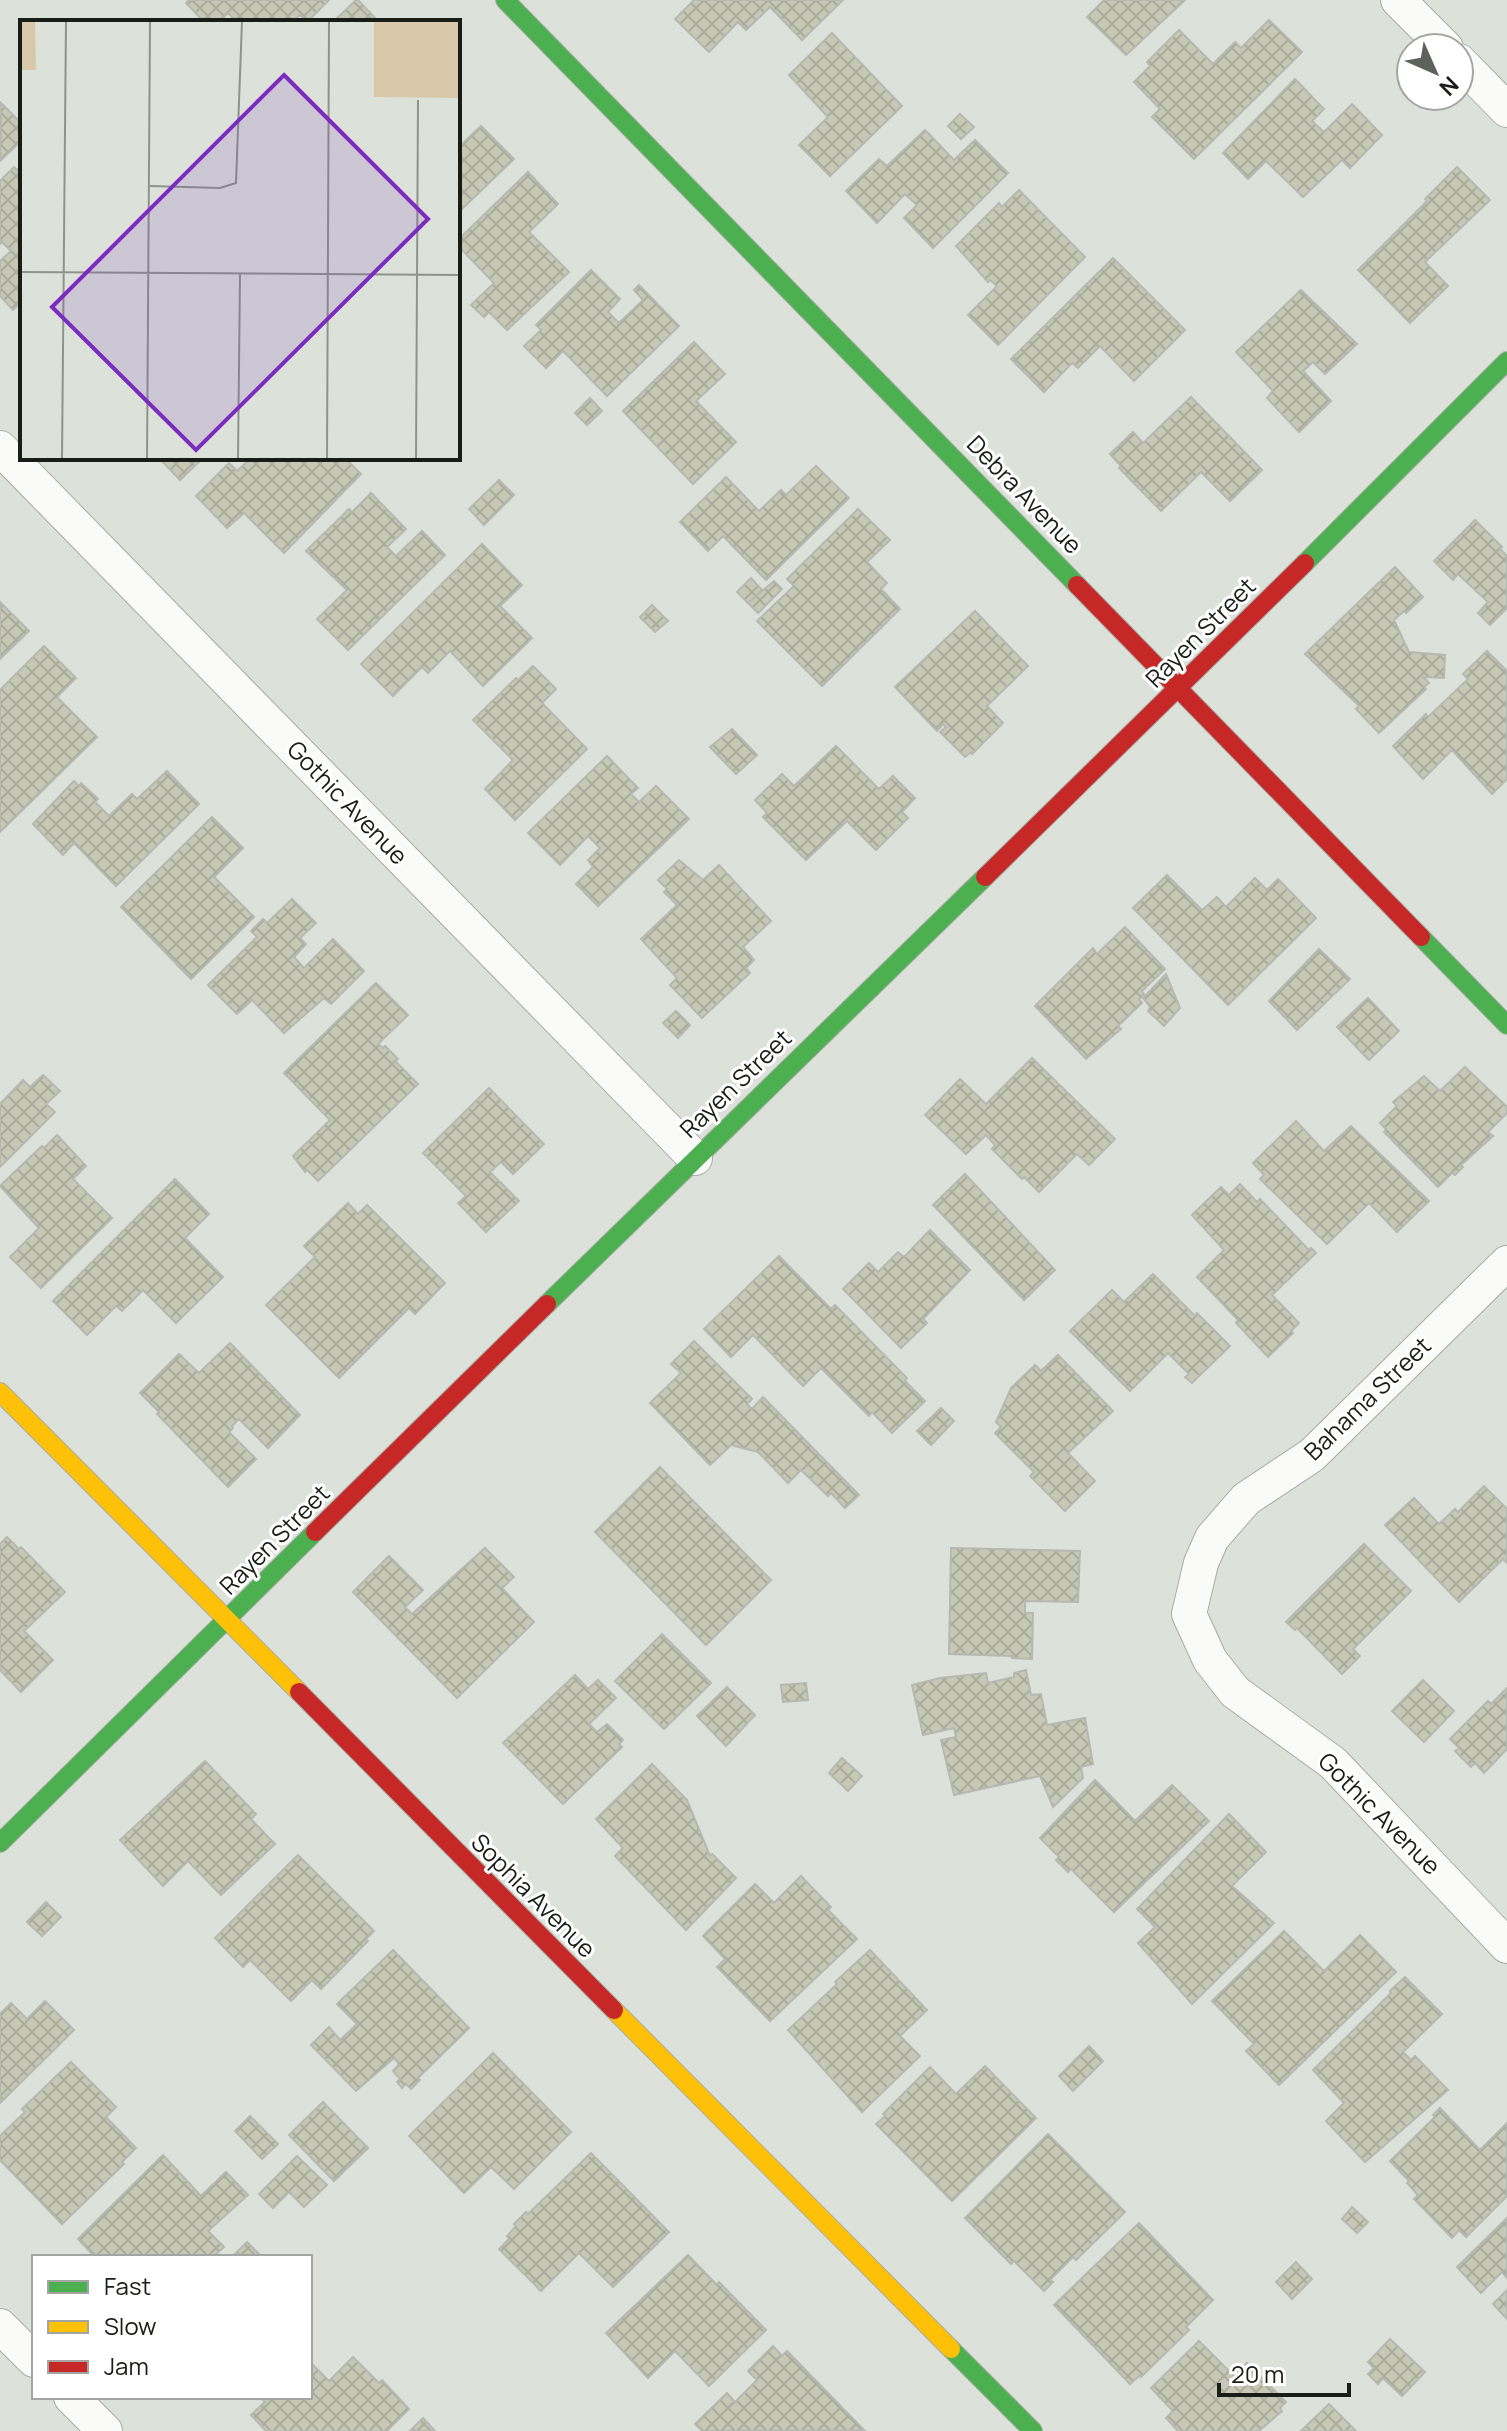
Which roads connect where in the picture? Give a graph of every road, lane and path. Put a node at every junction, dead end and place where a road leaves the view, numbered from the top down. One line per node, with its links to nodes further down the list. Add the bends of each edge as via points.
1 (505, 0): 8 (street, Debra Avenue)
2 (1398, 0): 3 (street)
3 (1430, 32)
4 (1475, 77): 5 (street)
5 (1507, 110)
6 (1507, 361): 8 (street, Rayen Street)
7 (0, 448): 10 (street, Gothic Avenue)
8 (1180, 689): 9 (street, Debra Avenue); 10 (street, Rayen Street)
9 (1507, 1025)
10 (695, 1158): 14 (street, Rayen Street)
11 (1507, 1263): 13 (street, Bahama Street, via 1312,1455 1246,1499 1212,1538)
12 (0, 1392): 14 (street, Sophia Avenue)
13 (1189, 1614): 16 (street, Gothic Avenue, via 1210,1660 1235,1692 1333,1763)
14 (226, 1621): 15 (street, Rayen Street); 21 (street, Sophia Avenue)
15 (0, 1843)
16 (1507, 1946)
17 (0, 2326): 18 (street)
18 (32, 2358)
19 (73, 2399): 20 (street)
20 (105, 2431)
21 (1033, 2431)

